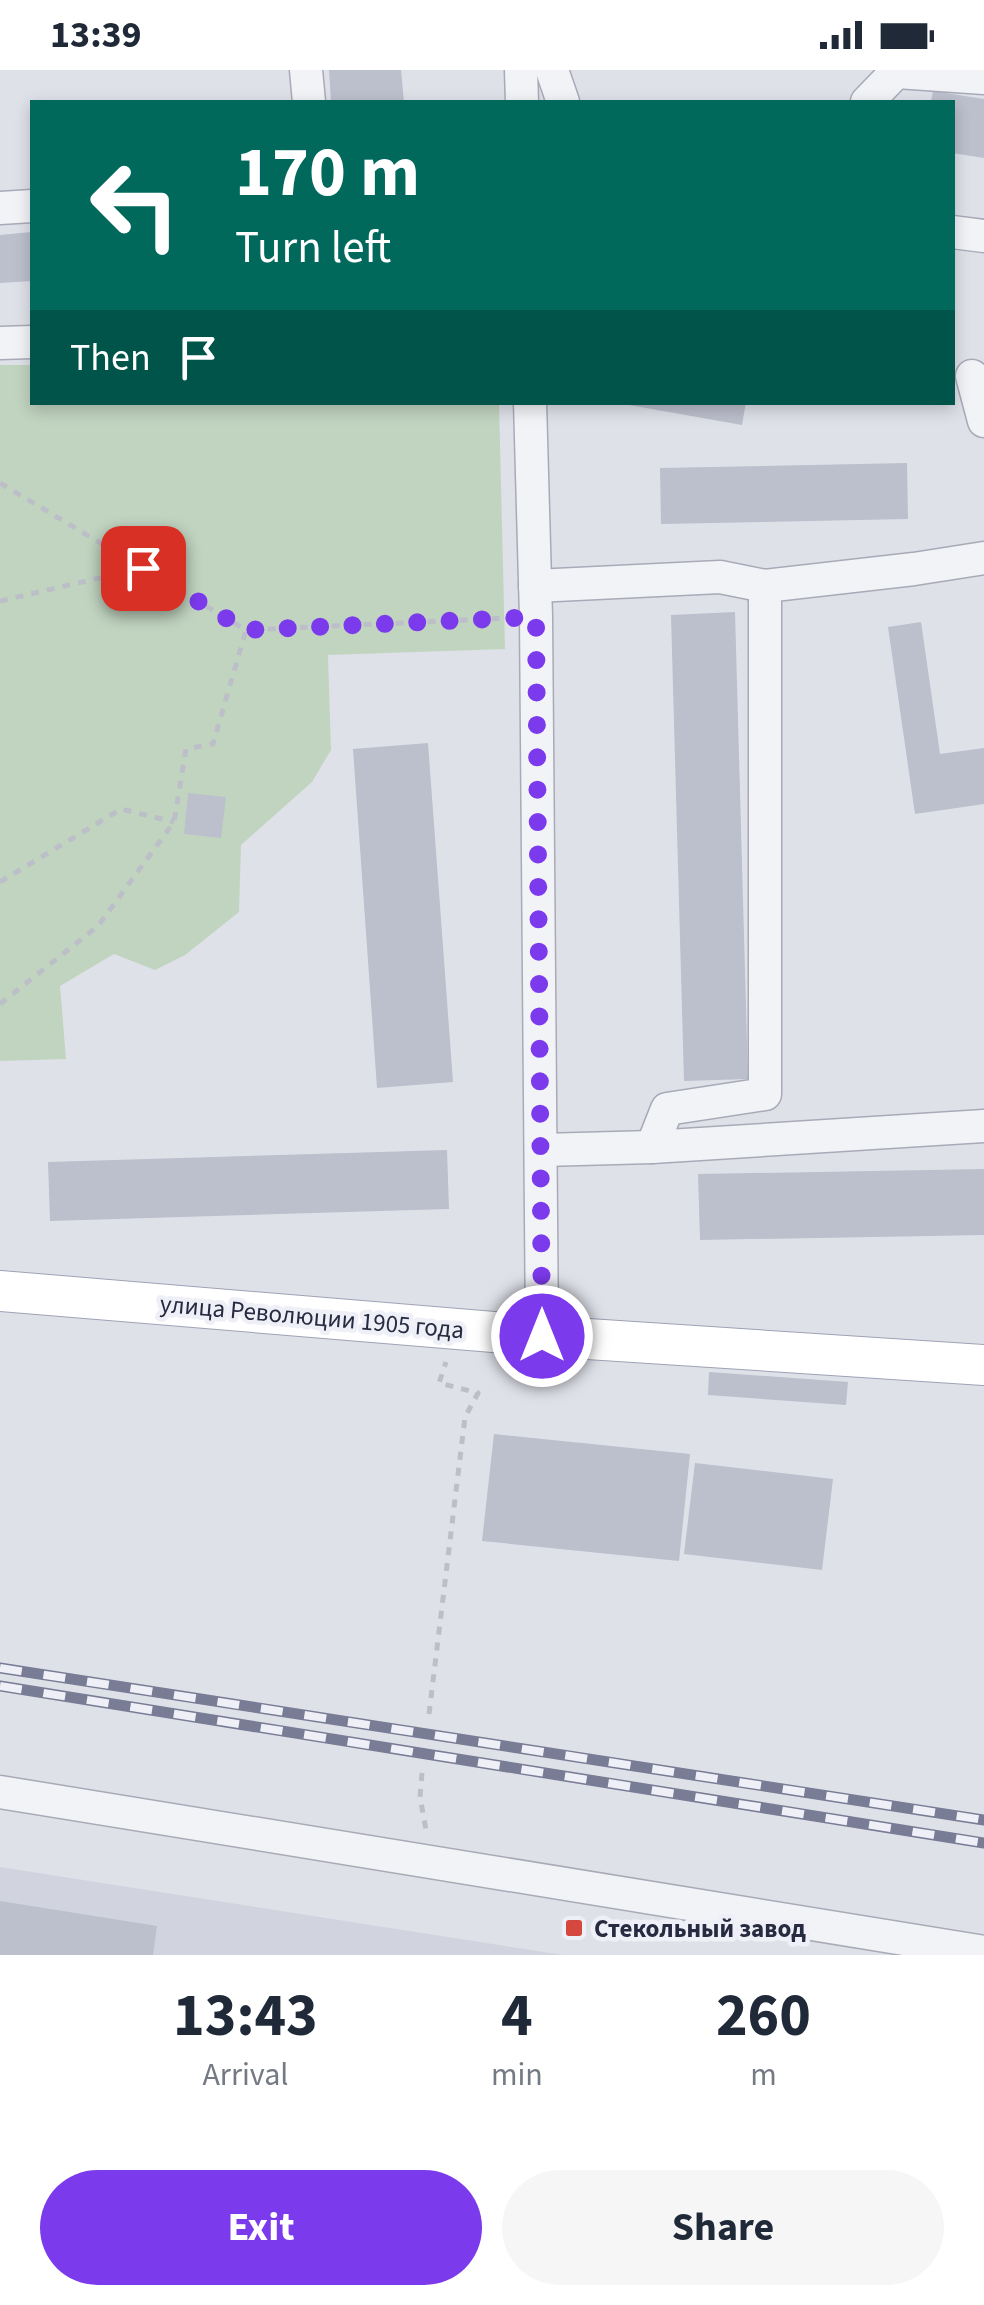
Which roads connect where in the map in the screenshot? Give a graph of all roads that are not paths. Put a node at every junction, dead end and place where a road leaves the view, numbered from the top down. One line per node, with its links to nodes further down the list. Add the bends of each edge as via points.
1 (306, 70): 6 (street)
2 (522, 70): 7 (street)
3 (552, 70): 8 (street)
4 (898, 71): 5 (street); 9 (street)
5 (984, 78)
6 (309, 100)
7 (522, 100)
8 (562, 100)
9 (869, 100)
10 (30, 206): 11 (street)
11 (0, 208)
12 (955, 232): 13 (street)
13 (984, 236)
14 (30, 342): 15 (street)
15 (0, 343)
16 (970, 371): 18 (street)
17 (530, 405): 21 (street)
18 (984, 421)
19 (984, 558): 20 (street)
20 (765, 586): 21 (street, via 720,578); 23 (street, via 765,1094 666,1109)
21 (536, 602): 24 (street)
22 (984, 1126): 23 (street)
23 (652, 1147): 24 (street)
24 (542, 1150): 26 (street)
25 (0, 1292): 26 (main road, улица Революции 1905 года)
26 (542, 1336): 27 (main road, улица Революции 1905 года)
27 (984, 1364)
28 (0, 1792): 29 (street)
29 (984, 1952)

